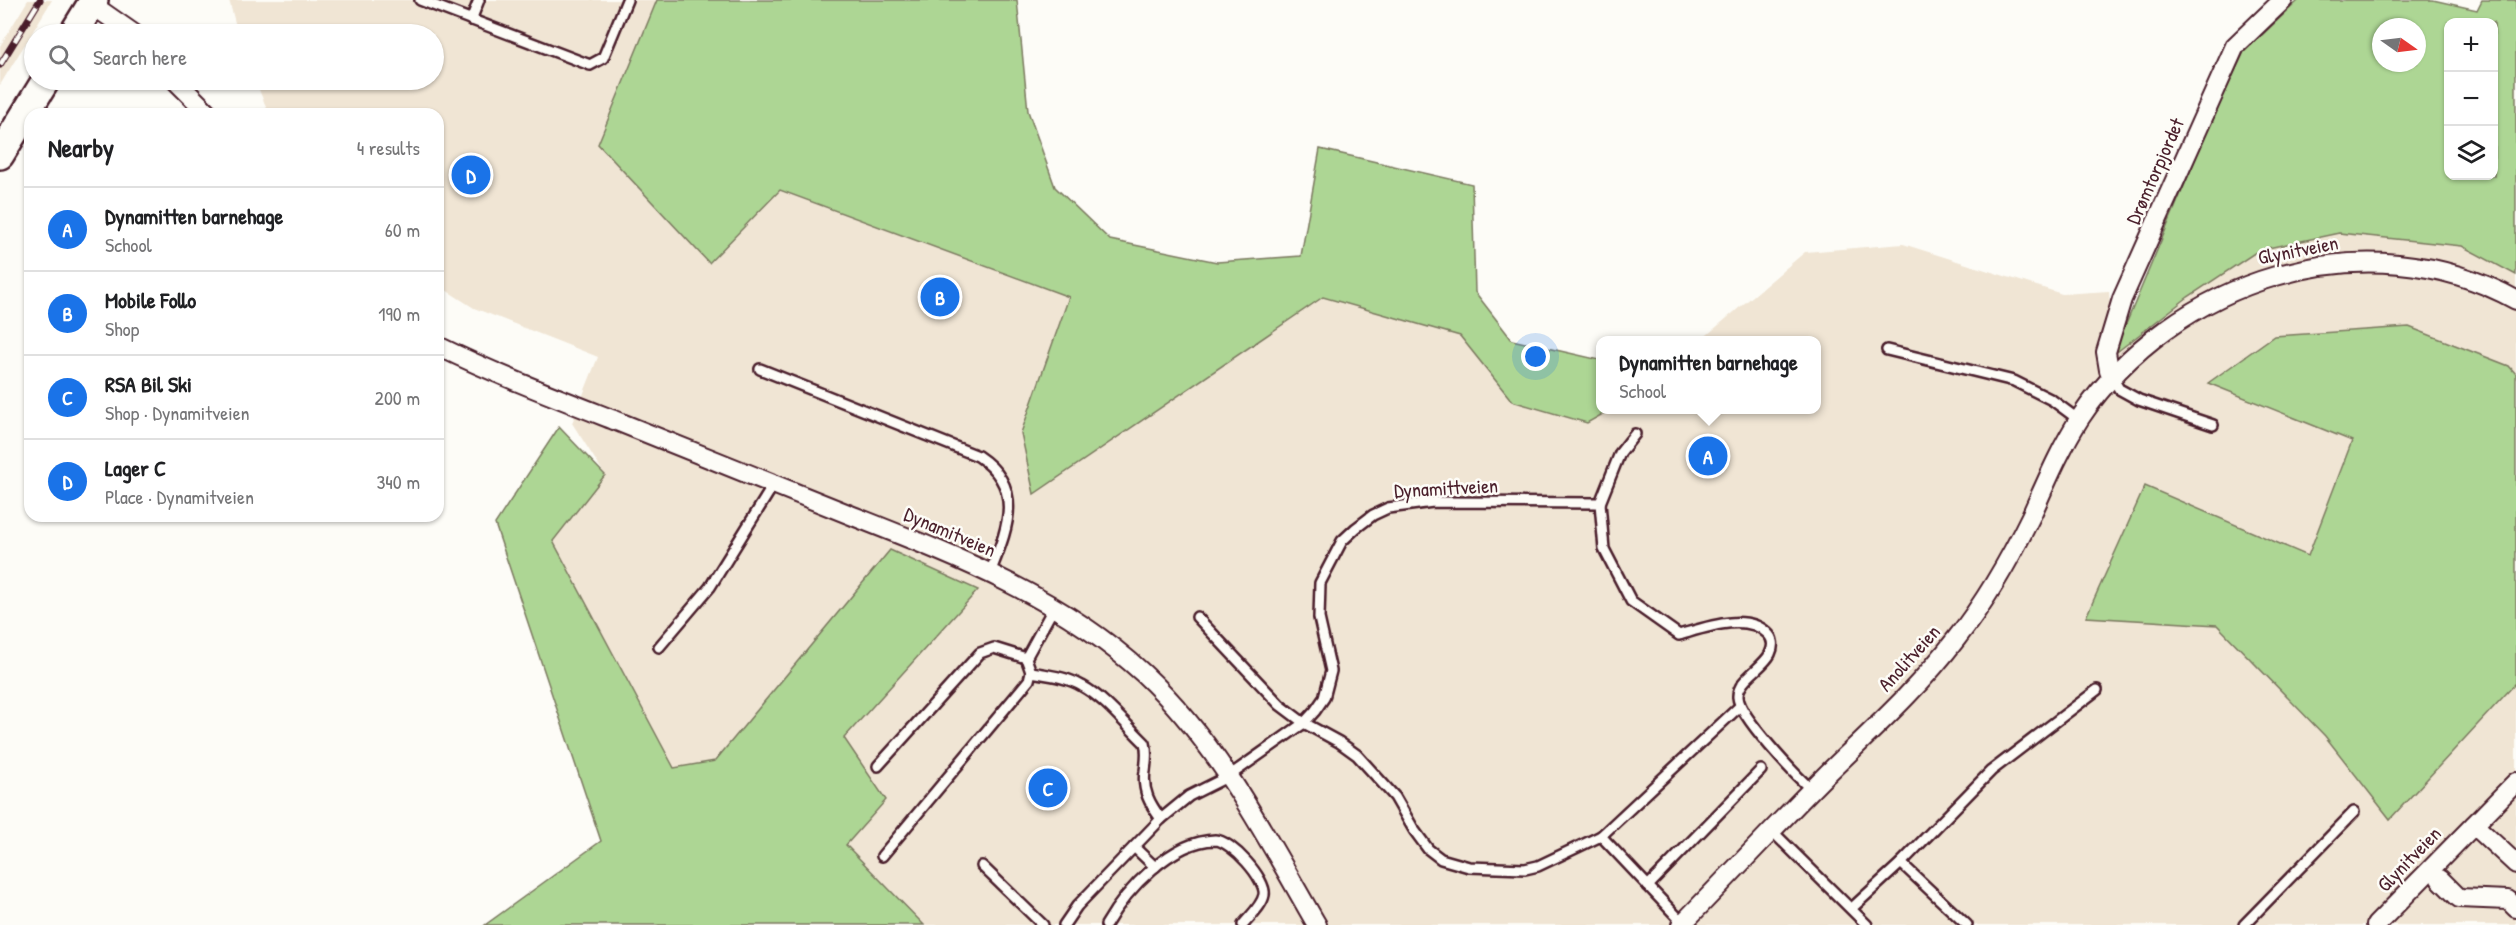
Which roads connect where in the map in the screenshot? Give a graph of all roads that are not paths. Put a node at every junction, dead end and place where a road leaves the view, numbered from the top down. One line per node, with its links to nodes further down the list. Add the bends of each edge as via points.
1 (420, 0): 6 (lane)
2 (479, 0): 6 (lane)
3 (627, 0): 6 (lane, via 603,58 590,65)
4 (2283, 0): 19 (street, Drømtorpjordet, via 2235,46 2122,299 2106,352)
5 (92, 2): 7 (main road); 8 (street)
6 (471, 20)
7 (82, 24)
8 (121, 24)
9 (39, 90): 11 (main road)
10 (185, 90): 12 (street)
11 (28, 108)
12 (203, 108)
13 (24, 115): 14 (main road)
14 (0, 155)
15 (2516, 300): 19 (street, Glynitveien, via 2482,283 2426,268 2358,263 2301,268 2252,282 2211,301 2170,327)
16 (444, 349): 23 (street, Dynamitveien)
17 (1887, 350): 20 (lane, via 2014,381 2052,400)
18 (760, 369): 25 (lane, via 990,464 1005,485 1009,509)
19 (2112, 377): 20 (street, Anolitveien); 21 (lane, via 2119,389 2139,400)
20 (2079, 420): 38 (street, Anolitveien, via 2020,537 1973,617 1931,668)
21 (2213, 425)
22 (1635, 434): 24 (lane, via 1620,453)
23 (774, 484): 25 (street, Dynamitveien); 28 (lane, via 710,587)
24 (1600, 503): 32 (lane, via 1604,549 1631,601 1679,635 1738,623 1752,624 1770,636 1770,654 1739,690); 33 (lane, Dynamittveien, via 1433,502 1388,508 1373,515 1342,542 1320,583 1319,618 1330,671 1324,698)
25 (990, 573): 26 (street, Dynamitveien)
26 (1054, 607): 29 (lane); 36 (street, Dynamitveien, via 1102,638 1145,675 1191,725)
27 (1197, 617): 33 (lane, via 1280,705)
28 (659, 647)
29 (1026, 658): 30 (lane); 34 (lane, via 994,648 980,653)
30 (1031, 672): 40 (lane, via 1082,685 1145,743 1145,793); 45 (lane, via 1025,686)
31 (2097, 690): 46 (lane, via 1991,771)
32 (1740, 706): 38 (lane); 43 (lane)
33 (1304, 723): 36 (lane, Dynamittveien); 43 (lane, via 1357,755 1395,798 1428,849 1451,863 1469,867 1538,866)
34 (878, 766)
35 (1761, 770): 51 (lane)
36 (1229, 776): 40 (lane, Dynamittveien, via 1189,796); 59 (street, Dynamitveien)
37 (2516, 782): 41 (street, Glynitveien)
38 (1812, 790): 42 (street, Anolitveien)
39 (2354, 812): 62 (lane)
40 (1161, 819): 44 (lane, Dynamittveien)
41 (2474, 825): 47 (street); 63 (street, Glynitveien)
42 (1772, 831): 52 (lane); 54 (street, Anolitveien)
43 (1601, 836): 51 (lane)
44 (1134, 847): 49 (lane); 56 (lane, Dynamittveien, via 1077,906)
45 (882, 856)
46 (1901, 863): 52 (lane); 61 (lane)
47 (2516, 864)
48 (982, 866): 55 (lane)
49 (1155, 867): 57 (lane, via 1117,905); 58 (lane, via 1170,855 1198,843 1227,843 1238,852 1265,892)
50 (2440, 879): 53 (street, via 2459,898 2508,900)
51 (1648, 886): 54 (lane)
52 (1852, 908): 60 (lane)
53 (2516, 908)
54 (1682, 924)
55 (1043, 925)
56 (1064, 925)
57 (1106, 925)
58 (1243, 925)
59 (1317, 925)
60 (1867, 925)
61 (1967, 925)
62 (2244, 925)
63 (2376, 925)

